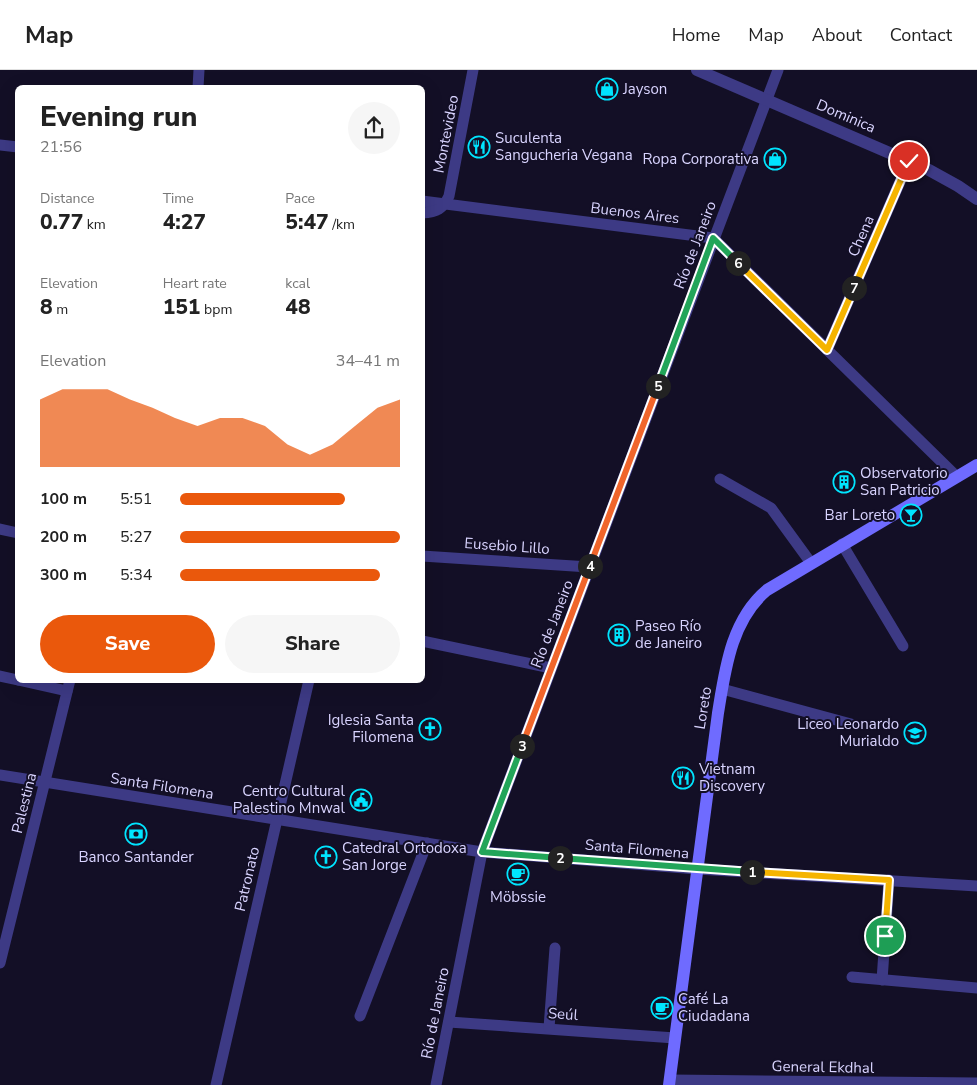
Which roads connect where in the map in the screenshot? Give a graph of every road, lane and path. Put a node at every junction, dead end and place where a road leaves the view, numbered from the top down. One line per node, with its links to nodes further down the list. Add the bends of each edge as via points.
1 (199, 70): 5 (street)
2 (473, 70): 12 (street, Montevideo, via 452,183)
3 (697, 70): 6 (street, Dominica)
4 (778, 70): 6 (street, Río de Janeiro)
5 (198, 85)
6 (767, 100): 9 (street, Dominica); 14 (street, Río de Janeiro)
7 (0, 145): 8 (street)
8 (15, 147)
9 (909, 161): 10 (street, Dominica); 15 (street, Chena)
10 (977, 199)
11 (425, 201): 12 (street, Buenos Aires)
12 (445, 204): 13 (street, via 439,210); 14 (street, Buenos Aires)
13 (425, 212)
14 (713, 238): 15 (street); 24 (street, Río de Janeiro)
15 (827, 350): 17 (street)
16 (977, 465): 17 (main road, Loreto)
17 (957, 477): 21 (main road, Loreto)
18 (720, 479): 23 (street, via 771,508)
19 (0, 529): 20 (street)
20 (15, 532)
21 (842, 544): 23 (main road, Loreto); 26 (street)
22 (425, 556): 24 (street, Eusebio Lillo)
23 (811, 563): 33 (main road, Loreto, via 767,590 752,606 738,629)
24 (589, 567): 27 (street, Río de Janeiro)
25 (425, 642): 27 (street)
26 (903, 646)
27 (551, 668): 39 (street, Río de Janeiro)
28 (0, 676): 29 (street)
29 (15, 679)
30 (44, 683): 32 (street)
31 (308, 683): 37 (street, Patronato)
32 (69, 686): 36 (street, Palestina)
33 (722, 689): 34 (street); 40 (main road, Loreto)
34 (852, 724)
35 (0, 775): 36 (street, Santa Filomena)
36 (45, 782): 37 (street, Santa Filomena); 44 (street, Palestina)
37 (276, 820): 38 (street, Santa Filomena); 54 (street, Patronato)
38 (427, 843): 39 (street, Santa Filomena); 48 (street)
39 (482, 852): 40 (street, Santa Filomena); 49 (street, Río de Janeiro)
40 (697, 869): 41 (street, Santa Filomena); 51 (main road, Loreto)
41 (889, 880): 42 (street, Santa Filomena); 46 (street)
42 (977, 886)
43 (555, 948): 50 (street)
44 (0, 963)
45 (852, 978): 46 (street)
46 (882, 980): 47 (street)
47 (977, 988)
48 (360, 1016)
49 (449, 1022): 50 (street, Seúl); 55 (street, Río de Janeiro)
50 (548, 1028): 51 (street, Seúl)
51 (675, 1038): 52 (main road, Loreto)
52 (669, 1082): 53 (street, General Ekdhal)
53 (977, 1083)
54 (216, 1085)
55 (436, 1085)

